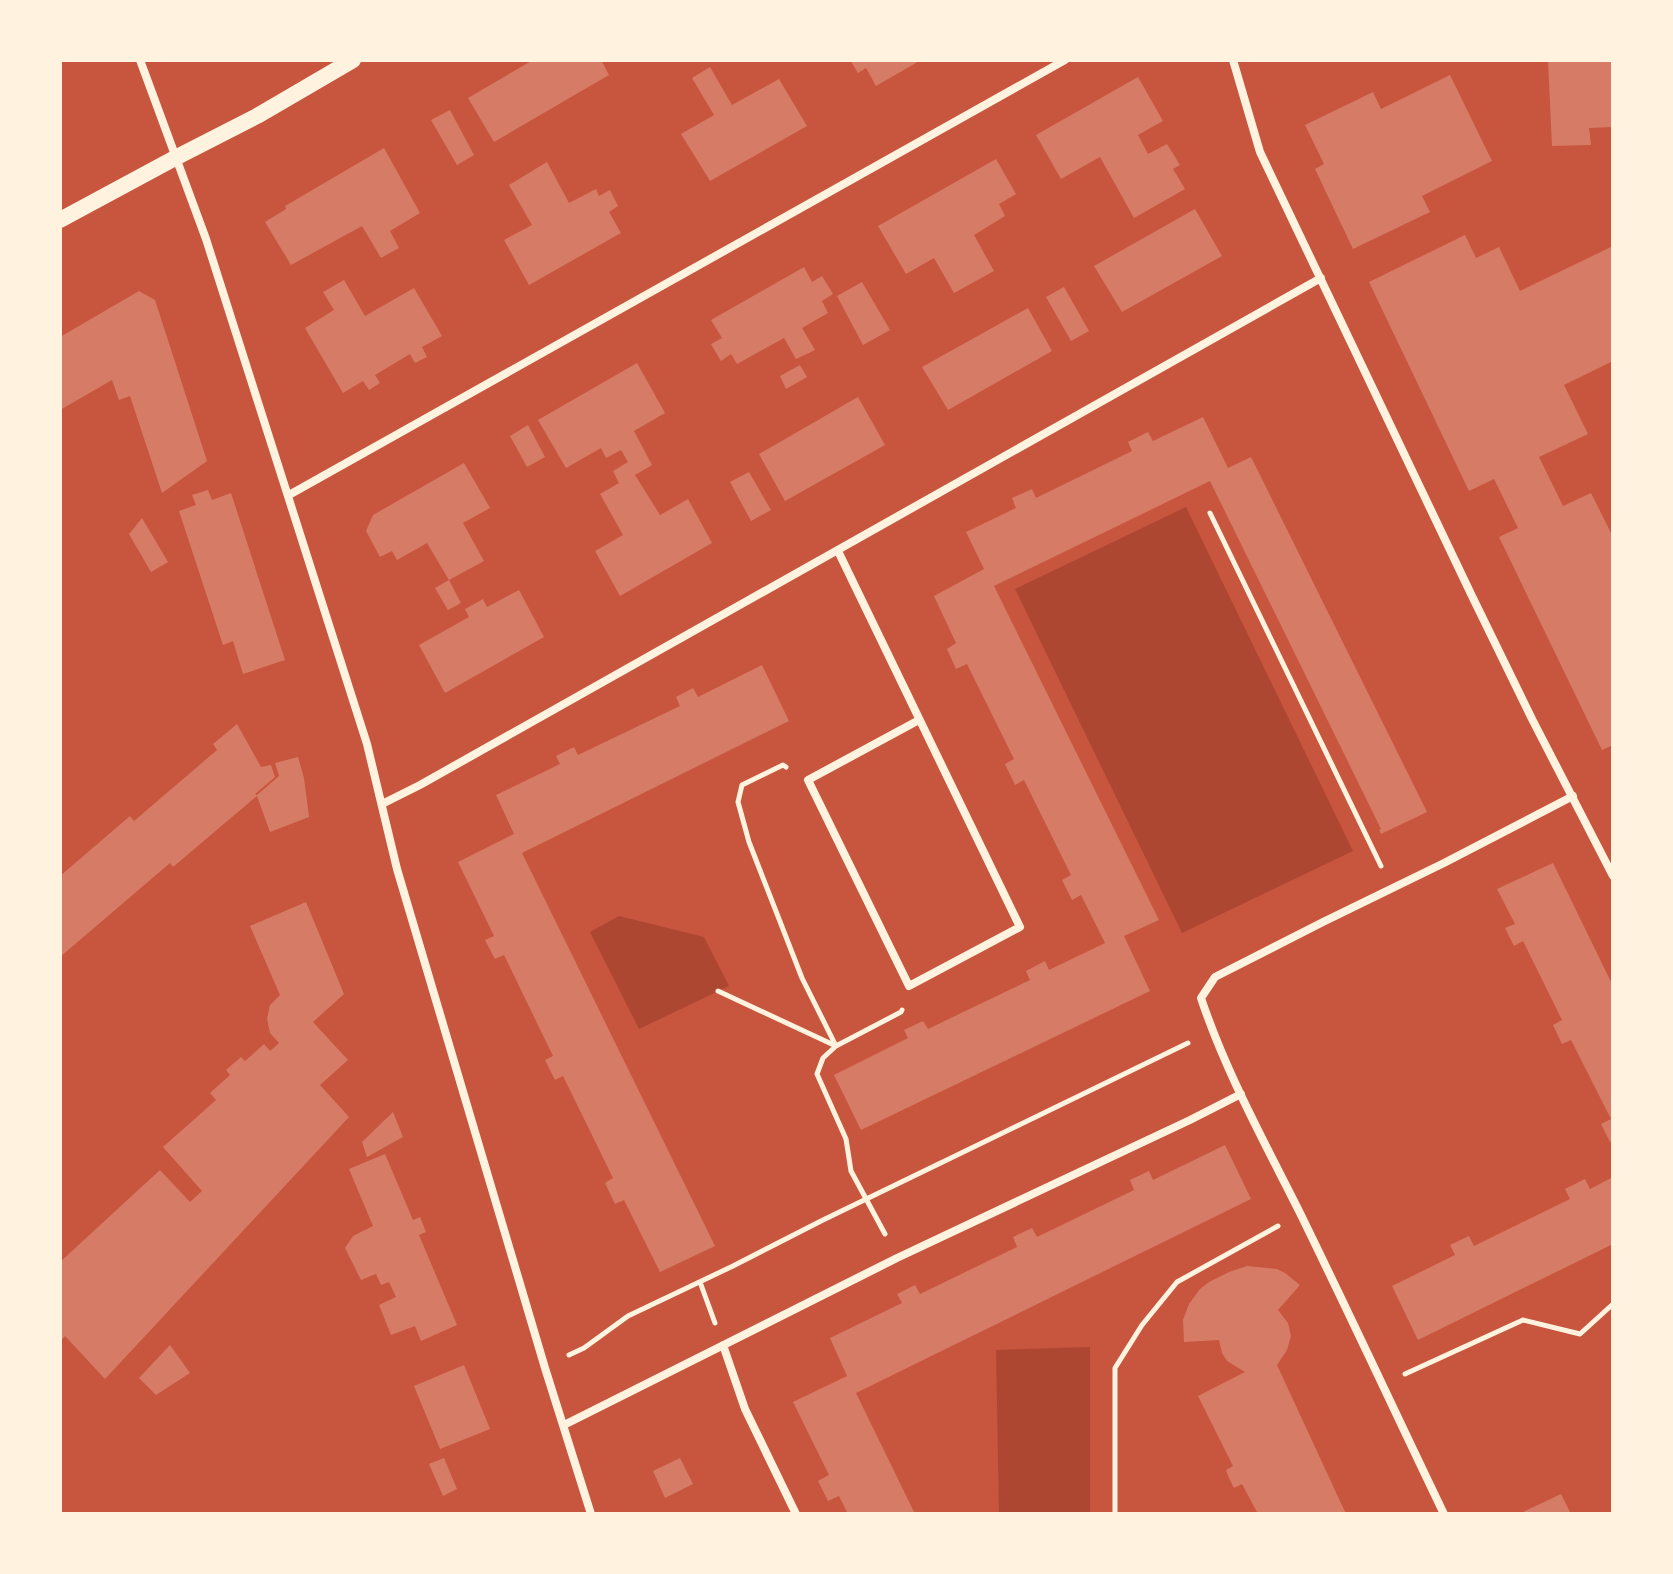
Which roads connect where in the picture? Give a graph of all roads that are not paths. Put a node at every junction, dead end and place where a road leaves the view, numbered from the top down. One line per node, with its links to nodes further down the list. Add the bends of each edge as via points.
1 (140, 60): 5 (street)
2 (353, 60): 5 (main road)
3 (1065, 60): 8 (street)
4 (1233, 60): 7 (street, via 1260,152)
5 (175, 158): 6 (main road); 8 (street)
6 (60, 220)
7 (1321, 278): 9 (street); 11 (street)
8 (289, 495): 12 (street)
9 (838, 551): 10 (street); 12 (street)
10 (919, 720): 10 (street, via 1020,927 909,986 808,780)
11 (1573, 796): 13 (street); 14 (street, via 1215,977 1201,998)
12 (382, 804): 16 (street)
13 (1613, 876)
14 (1241, 1094): 15 (street); 19 (street)
15 (723, 1345): 16 (street); 18 (street, via 745,1409)
16 (564, 1425): 17 (street)
17 (591, 1514)
18 (796, 1514)
19 (1444, 1514)

